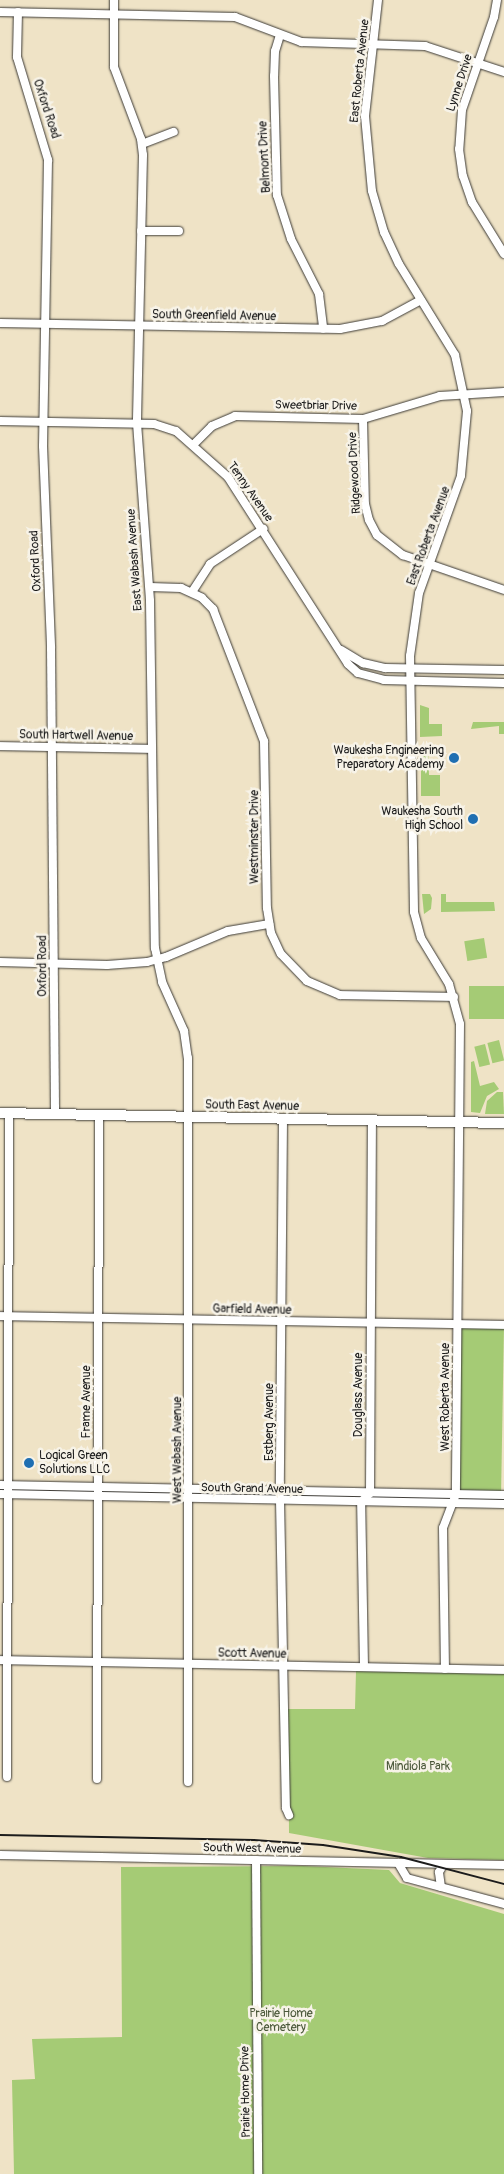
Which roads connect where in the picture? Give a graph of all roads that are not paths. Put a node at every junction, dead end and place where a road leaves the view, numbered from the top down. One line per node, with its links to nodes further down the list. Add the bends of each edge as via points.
1 (114, 0): 6 (street, East Wabash Avenue)
2 (378, 0): 8 (street, East Roberta Avenue)
3 (497, 0): 9 (street, Lynne Drive)
4 (0, 12): 5 (street)
5 (18, 12): 6 (street); 18 (street, Oxford Road, via 17,57 48,160)
6 (114, 14): 7 (street, via 235,17 250,20); 12 (street, East Wabash Avenue, via 114,67)
7 (280, 35): 8 (street, via 301,42); 20 (street, Belmont Drive, via 275,51 274,76 277,194 291,239 319,294)
8 (375, 44): 9 (street, via 434,47); 16 (street, East Roberta Avenue, via 365,116 369,176 384,232)
9 (478, 63): 10 (street); 15 (street, Lynne Drive, via 462,110 460,162 477,214)
10 (504, 72)
11 (174, 132): 12 (street)
12 (142, 144): 13 (street, East Wabash Avenue)
13 (142, 231): 14 (street); 19 (street, East Wabash Avenue)
14 (179, 231)
15 (504, 254)
16 (421, 300): 20 (street, South Greenfield Avenue, via 372,324); 22 (street, East Roberta Avenue, via 451,345)
17 (0, 323): 18 (street, South Greenfield Avenue)
18 (45, 324): 19 (street, South Greenfield Avenue); 25 (street, Oxford Road)
19 (140, 326): 20 (street, South Greenfield Avenue); 26 (street, East Wabash Avenue)
20 (323, 329)
21 (504, 392): 22 (street, Sweetbriar Drive)
22 (465, 393): 23 (street, Sweetbriar Drive, via 418,400); 29 (street, East Roberta Avenue, via 467,423 461,476)
23 (363, 419): 27 (street, Sweetbriar Drive, via 235,416 212,426); 29 (street, Ridgewood Drive, via 369,520 377,535 391,549)
24 (0, 421): 25 (street, Tenny Avenue)
25 (43, 422): 26 (street, Tenny Avenue); 39 (street, Oxford Road)
26 (137, 423): 27 (street, Tenny Avenue, via 165,427); 30 (street, East Wabash Avenue)
27 (194, 444): 28 (street, Tenny Avenue, via 228,477)
28 (263, 529): 32 (street, via 210,564); 33 (street, Tenny Avenue)
29 (429, 564): 31 (street, Ridgewood Drive); 34 (street, East Roberta Avenue, via 416,610)
30 (150, 587): 32 (street, Westminster Drive, via 170,586); 40 (street, East Wabash Avenue)
31 (504, 590)
32 (192, 592): 41 (street, Westminster Drive, via 208,604 218,618 264,744)
33 (341, 650): 34 (street, Tenny Avenue, via 372,666); 36 (street, Tenny Avenue, via 348,664 368,677)
34 (410, 669): 35 (street, Tenny Avenue); 36 (street, East Roberta Avenue)
35 (504, 670)
36 (410, 682): 37 (street, Tenny Avenue); 45 (street, East Roberta Avenue, via 414,912 421,938)
37 (504, 684)
38 (0, 746): 39 (street, South Hartwell Avenue)
39 (53, 747): 40 (street, South Hartwell Avenue); 44 (street, Oxford Road)
40 (152, 749): 42 (street, East Wabash Avenue)
41 (269, 924): 42 (street, via 228,931); 45 (street, Westminster Drive, via 286,961 321,989 352,997)
42 (156, 960): 44 (street, via 127,964); 49 (street, East Wabash Avenue, via 186,1038)
43 (0, 962): 44 (street)
44 (54, 963): 47 (street, Oxford Road)
45 (454, 997): 52 (street, East Roberta Avenue, via 460,1024)
46 (4, 1113): 47 (main road, South East Avenue); 54 (street)
47 (55, 1114): 48 (main road, South East Avenue)
48 (99, 1116): 49 (main road, South East Avenue); 55 (street, Frame Avenue)
49 (190, 1118): 50 (main road, South East Avenue); 56 (street, West Wabash Avenue)
50 (283, 1119): 51 (main road, South East Avenue); 57 (street, Estberg Avenue)
51 (372, 1120): 52 (main road, South East Avenue); 58 (street, Douglass Avenue)
52 (460, 1122): 53 (main road, South East Avenue); 59 (street, West Roberta Avenue)
53 (504, 1123)
54 (4, 1316): 55 (street, Garfield Avenue); 61 (street)
55 (99, 1318): 56 (street, Garfield Avenue); 62 (street, Frame Avenue)
56 (189, 1320): 57 (street, Garfield Avenue); 63 (street, West Wabash Avenue)
57 (282, 1322): 58 (street, Garfield Avenue); 64 (street, Estberg Avenue)
58 (370, 1323): 59 (street, Garfield Avenue); 65 (street, Douglass Avenue)
59 (457, 1325): 60 (street, Garfield Avenue); 67 (street, West Roberta Avenue)
60 (504, 1325)
61 (4, 1486): 62 (street, South Grand Avenue); 66 (street)
62 (99, 1488): 63 (street, South Grand Avenue); 69 (street, Frame Avenue)
63 (189, 1490): 64 (street, South Grand Avenue); 70 (street, West Wabash Avenue)
64 (280, 1491): 65 (street, South Grand Avenue); 71 (street, Estberg Avenue)
65 (370, 1493): 67 (street, South Grand Avenue); 72 (street)
66 (4, 1494): 69 (street, South Grand Avenue); 75 (street)
67 (456, 1494): 68 (street, South Grand Avenue); 73 (street, West Roberta Avenue)
68 (504, 1495)
69 (98, 1497): 70 (street, South Grand Avenue); 76 (street, Frame Avenue)
70 (189, 1498): 71 (street, South Grand Avenue); 77 (street, West Wabash Avenue)
71 (280, 1500): 72 (street, South Grand Avenue); 78 (street, Estberg Avenue)
72 (361, 1502): 73 (street, South Grand Avenue); 79 (street)
73 (452, 1504): 74 (street, South Grand Avenue); 80 (street, West Roberta Avenue, via 443,1528)
74 (504, 1504)
75 (4, 1660): 76 (street, Scott Avenue); 82 (street)
76 (98, 1662): 77 (street, Scott Avenue); 83 (street, Frame Avenue)
77 (189, 1664): 78 (street, Scott Avenue); 84 (street, West Wabash Avenue)
78 (284, 1666): 79 (street, Scott Avenue); 85 (street, Estberg Avenue, via 286,1808)
79 (364, 1667): 80 (street, Scott Avenue)
80 (445, 1669): 81 (street, Scott Avenue)
81 (504, 1670)
82 (7, 1777)
83 (98, 1779)
84 (188, 1782)
85 (289, 1815)
86 (0, 1856): 87 (street, South West Avenue)
87 (256, 1860): 88 (street, South West Avenue); 93 (street, Prairie Home Drive)
88 (398, 1863): 89 (street, South West Avenue); 91 (street, via 407,1878)
89 (444, 1864): 90 (street, South West Avenue); 91 (street, via 439,1874)
90 (504, 1865)
91 (441, 1887): 92 (street)
92 (504, 1904)
93 (258, 2174)

